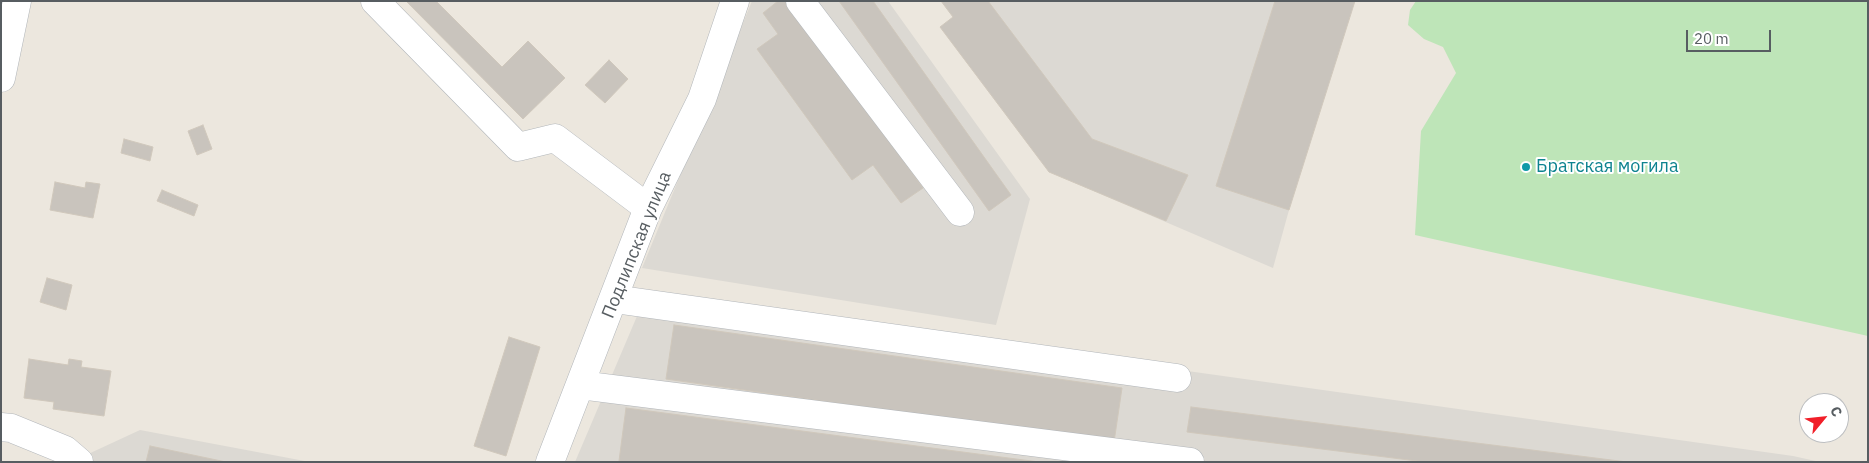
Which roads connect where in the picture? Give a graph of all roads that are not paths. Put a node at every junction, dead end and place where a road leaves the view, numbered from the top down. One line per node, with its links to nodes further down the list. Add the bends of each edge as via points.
1 (17, 1): 5 (street)
2 (375, 1): 6 (street, via 518,146 555,138)
3 (735, 1): 6 (street, Подлипская улица, via 702,99)
4 (800, 1): 7 (street)
5 (1, 78)
6 (648, 208): 8 (street, Подлипская улица)
7 (960, 212)
8 (614, 299): 9 (street); 10 (street, Подлипская улица)
9 (1177, 378)
10 (580, 385): 13 (street, Подлипская улица); 14 (street)
11 (1, 427): 12 (street, via 65,450)
12 (79, 462)
13 (550, 462)
14 (1190, 462)

